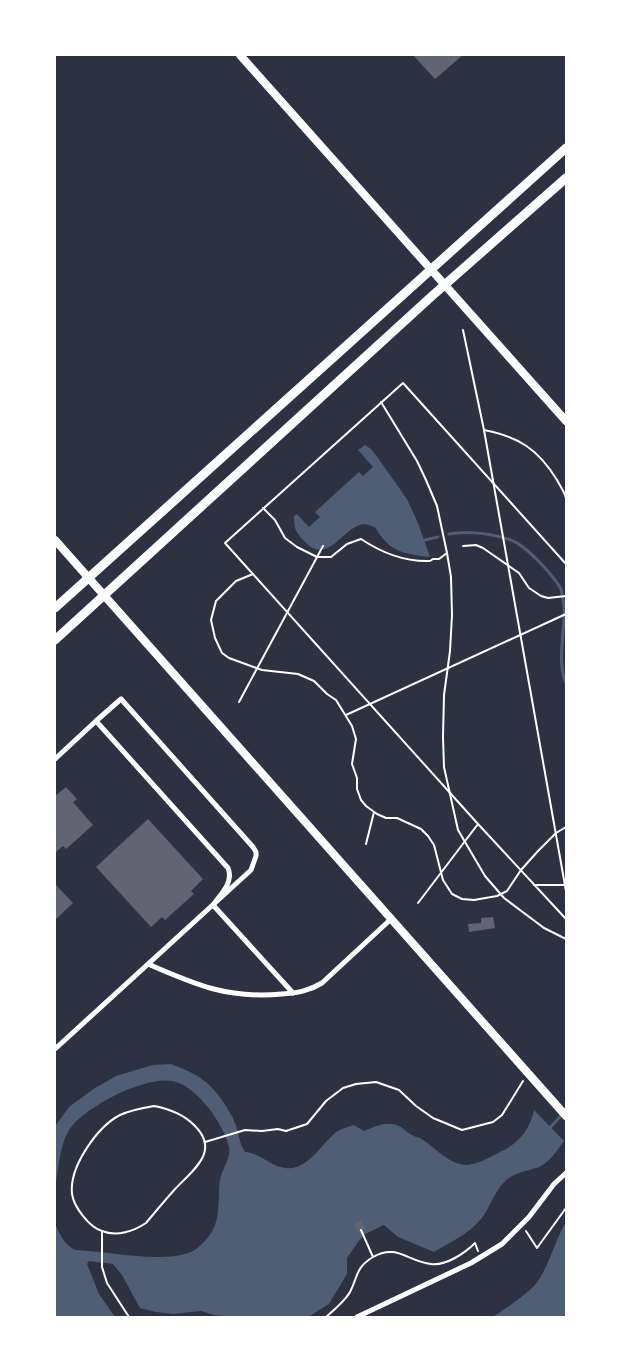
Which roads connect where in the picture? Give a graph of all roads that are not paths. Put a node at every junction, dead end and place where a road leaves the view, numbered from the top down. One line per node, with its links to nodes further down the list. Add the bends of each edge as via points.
1 (240, 55): 4 (street)
2 (566, 148): 4 (main road)
3 (566, 178): 5 (main road)
4 (431, 270): 5 (street); 8 (main road)
5 (445, 285): 6 (street); 9 (main road)
6 (566, 421)
7 (55, 540): 8 (street)
8 (88, 578): 9 (street); 10 (main road)
9 (104, 596): 11 (main road); 15 (street)
10 (55, 608)
11 (55, 640)
12 (96, 722): 13 (street); 14 (street, via 228,868 228,884); 14 (street, via 120,700 256,852 251,870)
13 (55, 759)
14 (213, 905): 16 (street); 17 (street)
15 (391, 919): 17 (street, via 322,983 310,990); 19 (street)
16 (148, 964): 17 (street, via 217,990 262,996); 18 (street)
17 (293, 993)
18 (55, 1049)
19 (566, 1116)
20 (566, 1173): 21 (street, via 502,1244 480,1258)
21 (357, 1317)

